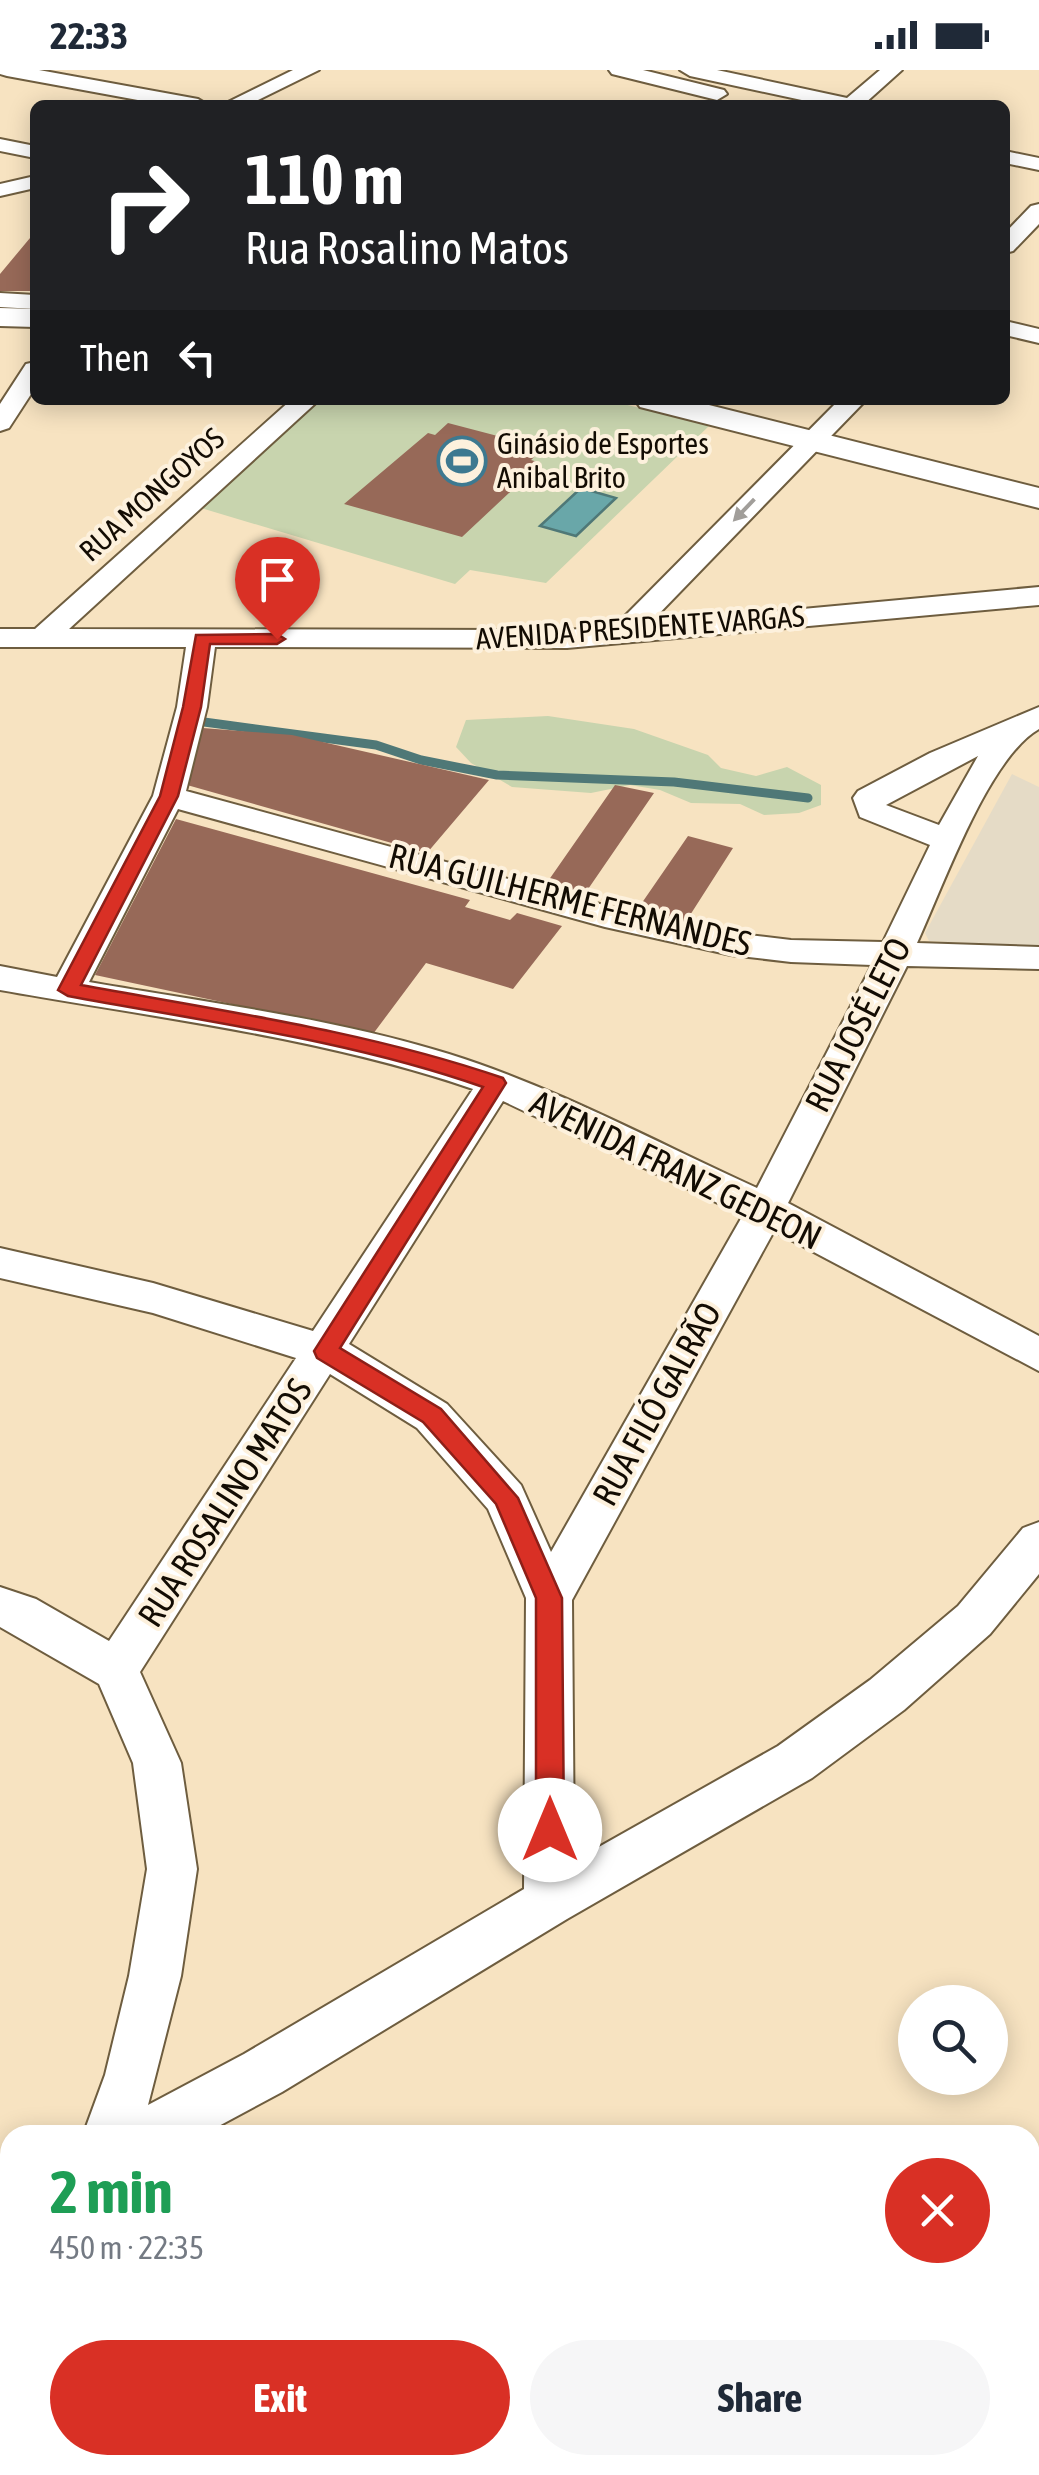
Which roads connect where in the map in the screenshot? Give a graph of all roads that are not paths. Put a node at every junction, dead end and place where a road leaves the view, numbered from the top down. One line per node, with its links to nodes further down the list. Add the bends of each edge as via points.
1 (7, 70): 7 (street)
2 (309, 70): 8 (street)
3 (619, 70): 6 (street)
4 (690, 70): 10 (street)
5 (892, 70): 11 (street)
6 (652, 80): 9 (street)
7 (168, 100)
8 (243, 100)
9 (746, 100)
10 (829, 100)
11 (858, 100)
12 (1010, 138): 13 (street)
13 (1039, 144)
14 (0, 146): 15 (street)
15 (30, 151)
16 (1010, 158): 17 (street)
17 (1039, 164)
18 (30, 183): 19 (street)
19 (0, 190)
20 (1039, 211): 21 (street)
21 (1010, 241)
22 (0, 300): 23 (street)
23 (30, 302)
24 (0, 316): 25 (main road)
25 (30, 318)
26 (1010, 329): 27 (street)
27 (1039, 336)
28 (30, 378): 32 (street)
29 (300, 405): 38 (street, RUA MONGOYOS)
30 (671, 405): 33 (main road)
31 (848, 405): 33 (street)
32 (0, 423)
33 (812, 440): 34 (main road); 36 (street, one-way to 36)
34 (1039, 498)
35 (1039, 596): 36 (street, AVENIDA PRESIDENTE VARGAS)
36 (622, 636): 39 (street, AVENIDA PRESIDENTE VARGAS)
37 (0, 638): 38 (street, AVENIDA PRESIDENTE VARGAS)
38 (42, 638): 39 (street, AVENIDA PRESIDENTE VARGAS)
39 (202, 638): 42 (street)
40 (1039, 716): 41 (street, RUA JOSÉ LETO)
41 (1008, 733): 43 (street, RUA JOSÉ LETO); 43 (street, RUA JOSÉ LETO, via 869,798 871,810)
42 (169, 796): 44 (street, RUA GUILHERME FERNANDES, via 605,916 731,944); 47 (street)
43 (947, 840): 44 (street, RUA JOSÉ LETO)
44 (894, 954): 45 (street, RUA GUILHERME FERNANDES); 49 (street, RUA JOSÉ LETO)
45 (1039, 958)
46 (0, 978): 47 (street, AVENIDA FRANZ GEDEON)
47 (68, 990): 48 (street, AVENIDA FRANZ GEDEON, via 314,1034)
48 (496, 1083): 49 (street, AVENIDA FRANZ GEDEON); 51 (street, RUA ROSALINO MATOS)
49 (766, 1209): 52 (street, AVENIDA FRANZ GEDEON); 54 (street, RUA FILÓ GALRÃO)
50 (0, 1262): 51 (street, via 153,1298)
51 (326, 1351): 54 (street, via 432,1416 506,1498); 56 (street, RUA ROSALINO MATOS)
52 (1039, 1355)
53 (1039, 1541): 57 (street, via 974,1620 887,1696 795,1762)
54 (549, 1598): 57 (street)
55 (0, 1607): 56 (street)
56 (116, 1670): 58 (street, via 158,1763 172,1869 155,1976)
57 (549, 1902): 59 (street)
58 (114, 2125)
59 (167, 2125)

